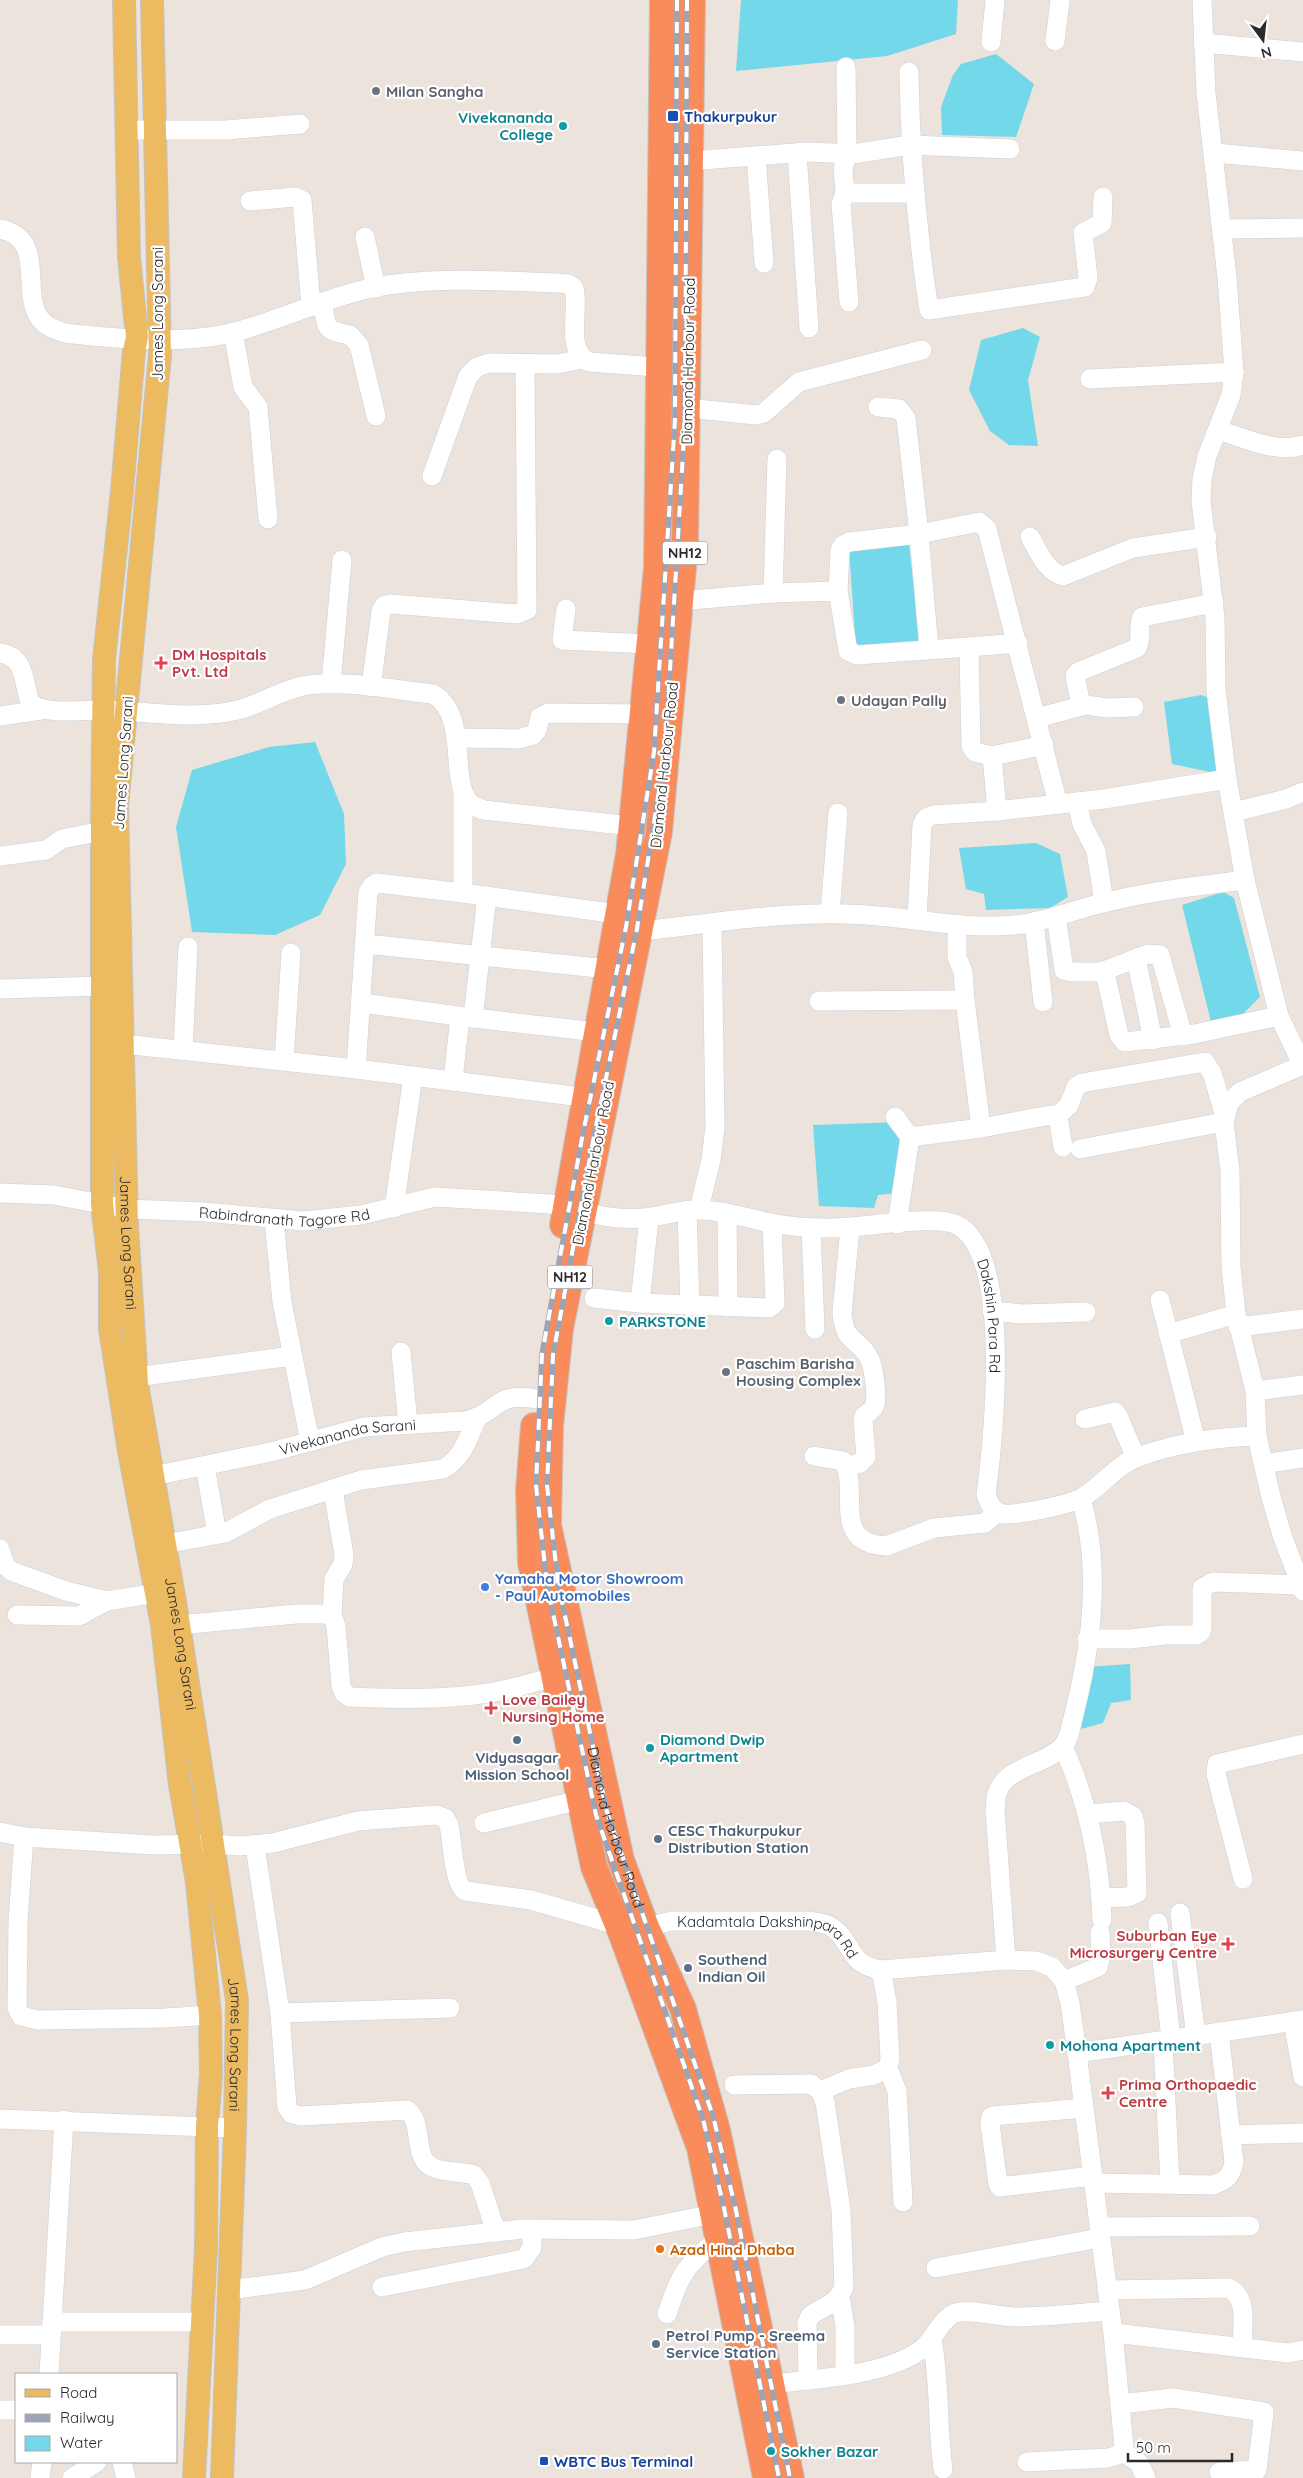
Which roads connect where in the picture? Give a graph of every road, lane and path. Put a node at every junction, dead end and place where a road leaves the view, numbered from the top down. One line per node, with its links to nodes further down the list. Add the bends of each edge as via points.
1 (124, 0): 16 (main road)
2 (152, 0): 15 (main road, James Long Sarani)
3 (662, 0): 34 (highway, Diamond Harbour Road / NH12)
4 (692, 0): 24 (highway, Diamond Harbour Road / NH12)
5 (995, 0): 9 (street)
6 (1060, 0): 8 (street)
7 (1202, 0): 10 (street)
8 (1055, 41)
9 (991, 42)
10 (1203, 43): 11 (street); 20 (street)
11 (1303, 52)
12 (846, 67): 21 (street)
13 (909, 72): 17 (street)
14 (300, 124): 15 (street, via 226,130)
15 (155, 129): 16 (street); 42 (main road, James Long Sarani)
16 (127, 130): 41 (main road, via 128,257)
17 (910, 145): 18 (street); 21 (street); 26 (street)
18 (1010, 149)
19 (797, 153): 21 (street); 22 (street); 39 (street)
20 (1215, 153): 23 (street); 31 (street)
21 (847, 154): 25 (street)
22 (756, 156): 24 (street); 33 (street)
23 (1303, 160)
24 (690, 161): 35 (highway, Diamond Harbour Road / NH12)
25 (845, 193): 26 (street); 37 (street, via 841,204)
26 (915, 193): 27 (street, via 929,310 1085,287 1088,278 1084,233 1102,224)
27 (1103, 197)
28 (250, 201): 38 (street, via 295,197 302,200)
29 (1303, 228): 31 (street)
30 (0, 229): 41 (street, via 17,235 26,248 35,306 41,320 51,328 80,334)
31 (1222, 229): 47 (street)
32 (365, 237): 36 (street)
33 (764, 263)
34 (661, 280): 35 (highway); 46 (highway, Diamond Harbour Road / NH12)
35 (689, 280): 50 (highway, Diamond Harbour Road / NH12)
36 (376, 288): 38 (street, via 352,292); 44 (street, via 414,283 568,284 574,288 576,297 575,343)
37 (849, 302)
38 (316, 305): 40 (street); 51 (street, via 330,330 350,334 359,345)
39 (809, 328)
40 (233, 332): 42 (street); 56 (street, via 243,387 258,407)
41 (137, 337): 42 (street); 76 (main road, via 104,660)
42 (160, 338): 77 (main road, James Long Sarani)
43 (922, 350): 50 (street, via 799,382 764,413 756,415)
44 (583, 359): 45 (street, via 557,364); 46 (street)
45 (525, 363): 55 (street, via 489,363 477,367 468,376); 72 (street, via 527,610 517,614 384,606)
46 (657, 367): 67 (highway, Diamond Harbour Road / NH12, via 657,568)
47 (1234, 372): 48 (street); 52 (street, via 1231,395)
48 (1090, 379)
49 (878, 406): 57 (street, via 899,409 906,418)
50 (687, 408): 63 (highway, Diamond Harbour Road / NH12, via 685,546)
51 (376, 416)
52 (1218, 430): 53 (street, via 1275,447); 59 (street, via 1202,479 1201,501)
53 (1303, 445)
54 (777, 459): 62 (street)
55 (432, 476)
56 (268, 519)
57 (919, 534): 61 (street, via 848,542 842,546); 66 (street, via 973,522 984,524); 69 (street)
58 (1030, 537): 59 (street, via 1049,568 1063,576 1133,548)
59 (1207, 537): 64 (street)
60 (342, 560): 71 (street)
61 (838, 591): 62 (street); 69 (street, via 848,651 856,655)
62 (773, 592): 63 (street)
63 (680, 601): 96 (highway, Diamond Harbour Road / NH12, via 659,832)
64 (1214, 603): 73 (street, via 1142,616 1137,648 1075,676); 84 (street, via 1216,690)
65 (566, 609): 67 (street, via 562,640)
66 (1018, 643): 68 (street); 80 (street)
67 (649, 644): 78 (highway, Diamond Harbour Road / NH12)
68 (969, 647): 69 (street); 83 (street, via 971,746 975,752)
69 (929, 649)
70 (0, 653): 75 (street, via 11,654 18,661 31,704)
71 (331, 684): 72 (street); 77 (street, via 307,685 240,709 211,715)
72 (372, 687): 81 (street, via 433,694 443,700 450,712)
73 (1081, 705): 74 (street); 80 (street)
74 (1134, 708)
75 (41, 710): 76 (street); 79 (street)
76 (104, 710): 77 (street); 93 (main road)
77 (126, 711): 128 (main road, James Long Sarani, via 117,806)
78 (642, 714): 81 (street, via 548,713 540,717 537,730 526,738); 92 (highway, Diamond Harbour Road / NH12)
79 (0, 716)
80 (1037, 718): 82 (street)
81 (456, 738): 85 (street)
82 (1044, 745): 83 (street); 88 (street)
83 (992, 756): 89 (street)
84 (1227, 779): 87 (street); 90 (street)
85 (463, 791): 92 (street, via 471,804 483,810); 98 (street)
86 (1303, 792): 90 (street)
87 (1077, 802): 88 (street); 100 (street, via 1082,824 1096,851)
88 (1058, 804): 89 (street)
89 (997, 811): 104 (street, via 951,813 926,818 922,825)
90 (1234, 812): 97 (street)
91 (838, 813): 101 (street)
92 (632, 826): 95 (highway, Diamond Harbour Road / NH12)
93 (102, 831): 94 (street, via 62,839 46,850); 116 (main road)
94 (0, 856)
95 (628, 859): 96 (highway); 102 (highway, Diamond Harbour Road / NH12)
96 (653, 864): 108 (highway, Diamond Harbour Road / NH12)
97 (1245, 880): 100 (street); 122 (street)
98 (463, 893): 99 (street); 109 (street, via 378,883 372,886 368,892)
99 (487, 896): 102 (street); 112 (street)
100 (1104, 902): 103 (street)
101 (830, 913): 104 (street); 106 (street, via 758,916)
102 (618, 914): 114 (highway, Diamond Harbour Road / NH12)
103 (1056, 916): 105 (street); 115 (street, via 1064,970)
104 (917, 919): 107 (street)
105 (1034, 922): 107 (street, via 991,926); 120 (street)
106 (712, 924): 108 (street); 146 (street, via 715,1127 711,1160)
107 (957, 924): 118 (street, via 956,950 963,972)
108 (640, 930): 135 (highway, Diamond Harbour Road / NH12)
109 (366, 944): 112 (street); 121 (street)
110 (188, 946): 129 (street)
111 (291, 953): 130 (street)
112 (480, 957): 114 (street); 123 (street)
113 (1136, 958): 115 (street); 125 (street, via 1160,955); 126 (street)
114 (608, 969): 124 (highway, Diamond Harbour Road / NH12)
115 (1101, 972): 126 (street, via 1108,984 1122,1040)
116 (104, 986): 117 (street); 128 (main road)
117 (0, 989)
118 (964, 1000): 119 (street); 139 (street)
119 (819, 1001)
120 (1044, 1002)
121 (362, 1003): 123 (street); 132 (street)
122 (1279, 1016): 125 (street); 127 (street)
123 (466, 1018): 124 (street); 134 (street)
124 (597, 1032): 135 (highway, Diamond Harbour Road / NH12)
125 (1183, 1036): 126 (street)
126 (1153, 1040)
127 (1297, 1040): 131 (street)
128 (113, 1043): 129 (street); 142 (main road); 144 (main road, James Long Sarani)
129 (183, 1050): 130 (street)
130 (284, 1061): 132 (street)
131 (1303, 1065): 138 (street, via 1240,1092 1229,1103)
132 (356, 1069): 133 (street)
133 (413, 1076): 134 (street); 143 (street)
134 (453, 1080): 135 (street)
135 (595, 1099): 145 (highway, Diamond Harbour Road / NH12)
136 (895, 1117): 140 (street)
137 (1056, 1117): 138 (street, via 1072,1148); 138 (street, via 1069,1105 1076,1087 1082,1083 1205,1062 1212,1073); 139 (street, via 1042,1116)
138 (1225, 1119): 162 (street, via 1230,1170 1231,1267)
139 (981, 1128): 140 (street)
140 (910, 1137): 151 (street)
141 (0, 1193): 142 (street, Rabindranath Tagore Rd, via 54,1195)
142 (102, 1204): 144 (street, Rabindranath Tagore Rd); 183 (main road, via 110,1271 110,1329)
143 (394, 1208): 145 (street, Rabindranath Tagore Rd, via 418,1200 449,1196); 149 (street, Rabindranath Tagore Rd, via 334,1220)
144 (127, 1209): 149 (street, Rabindranath Tagore Rd, via 205,1212); 167 (main road, James Long Sarani)
145 (575, 1209): 148 (street, Dakshin Para Rd, via 614,1218); 170 (highway, Diamond Harbour Road / NH12, via 543,1331); 197 (highway, Diamond Harbour Road / NH12, via 550,1426 548,1525)
146 (693, 1210): 147 (street, Dakshin Para Rd); 148 (street, Dakshin Para Rd); 157 (street)
147 (727, 1213): 150 (street, Dakshin Para Rd); 158 (street)
148 (649, 1218): 156 (street)
149 (274, 1220): 166 (street, via 282,1302)
150 (772, 1223): 152 (street, Dakshin Para Rd); 158 (street, via 774,1303 769,1308)
151 (897, 1224): 153 (street, Dakshin Para Rd); 159 (street, Dakshin Para Rd, via 938,1221 954,1223 967,1232 980,1248 987,1268)
152 (811, 1228): 153 (street, Dakshin Para Rd); 163 (street)
153 (850, 1228): 182 (street, via 843,1325 849,1338 869,1358 875,1400 873,1409 864,1416 866,1457 860,1464)
154 (594, 1298): 156 (street)
155 (1160, 1300): 164 (street)
156 (640, 1303): 157 (street)
157 (690, 1306): 158 (street)
158 (728, 1307)
159 (992, 1311): 160 (street, via 1022,1314); 186 (street, Dakshin Para Rd, via 996,1374 986,1495 990,1507)
160 (1086, 1312)
161 (1303, 1319): 162 (street)
162 (1237, 1321): 164 (street); 169 (street)
163 (815, 1329)
164 (1168, 1334): 176 (street)
165 (401, 1352): 173 (street)
166 (292, 1356): 167 (street); 175 (street)
167 (136, 1377): 183 (main road, James Long Sarani)
168 (1303, 1385): 169 (street)
169 (1255, 1391): 174 (street)
170 (537, 1399): 171 (street, Vivekananda Sarani, via 511,1396); 198 (highway, Diamond Harbour Road / NH12, via 529,1490 531,1563)
171 (476, 1418): 173 (street, Vivekananda Sarani); 184 (street, via 461,1454 453,1464 443,1469 361,1480)
172 (1085, 1419): 178 (street, via 1115,1412)
173 (408, 1424): 175 (street, Vivekananda Sarani, via 364,1427)
174 (1257, 1436): 176 (street); 180 (street)
175 (310, 1442): 181 (street, Vivekananda Sarani)
176 (1196, 1442): 178 (street, via 1160,1449)
177 (814, 1456): 182 (street, via 837,1459)
178 (1136, 1458): 185 (street, via 1124,1463)
179 (1303, 1458): 180 (street)
180 (1263, 1464): 190 (street, via 1282,1535)
181 (205, 1466): 183 (street, Vivekananda Sarani); 187 (street)
182 (846, 1467): 186 (street, via 851,1523 864,1540 878,1545 886,1546 934,1528 985,1523)
183 (146, 1478): 188 (main road, James Long Sarani); 191 (main road)
184 (333, 1490): 187 (street, via 270,1509 234,1529); 194 (street, via 344,1555 343,1564 334,1579)
185 (1082, 1498): 186 (street, via 1008,1515); 196 (street, via 1092,1550)
186 (998, 1512)
187 (217, 1534): 188 (street)
188 (165, 1544): 195 (main road, James Long Sarani)
189 (0, 1549): 192 (street, via 11,1572)
190 (1300, 1579): 196 (street, via 1213,1582 1202,1588 1201,1632 1196,1635)
191 (156, 1593): 192 (street); 207 (main road)
192 (107, 1601): 193 (street, via 79,1616)
193 (17, 1615)
194 (332, 1616): 195 (street, via 296,1614); 198 (street, via 336,1626 341,1686 350,1697 447,1698)
195 (179, 1625): 206 (main road, James Long Sarani)
196 (1087, 1639): 200 (street, via 1079,1694)
197 (580, 1671): 198 (street); 214 (highway, Diamond Harbour Road / NH12, via 622,1860)
198 (555, 1677): 201 (highway, Diamond Harbour Road / NH12)
199 (1303, 1744): 209 (street, via 1217,1764 1216,1774)
200 (1063, 1746): 202 (street); 215 (street, via 1011,1776 998,1791 995,1810)
201 (580, 1800): 203 (street); 213 (highway, Diamond Harbour Road / NH12, via 594,1867)
202 (1089, 1814): 210 (street); 210 (street, via 1124,1811 1133,1816 1135,1823 1137,1893 1128,1897)
203 (484, 1823)
204 (0, 1832): 205 (street)
205 (24, 1837): 207 (street); 220 (street, via 18,1921 17,2008 20,2016 38,2020)
206 (213, 1844): 207 (street); 208 (street); 234 (main road, James Long Sarani, via 237,2000)
207 (190, 1845): 220 (main road, via 197,1882)
208 (255, 1846): 213 (street, Kadamtala Dakshinpara Rd, via 358,1821 436,1815 445,1818 449,1826 460,1888 531,1900); 219 (street)
209 (1243, 1879)
210 (1102, 1898): 217 (street, via 1098,1967)
211 (1180, 1913): 223 (street)
212 (1158, 1923): 224 (street)
213 (618, 1926): 214 (street, Kadamtala Dakshinpara Rd); 240 (highway, Diamond Harbour Road / NH12, via 700,2148)
214 (646, 1927): 216 (street, Kadamtala Dakshinpara Rd, via 672,1921 809,1921 828,1925 840,1935 856,1960 868,1968); 263 (highway, Diamond Harbour Road / NH12, via 683,2009 717,2130)
215 (1006, 1960): 216 (street); 217 (street, via 1036,1960 1052,1967)
216 (881, 1970): 226 (street, via 888,2002)
217 (1064, 1981): 225 (street)
218 (450, 2008): 219 (street)
219 (280, 2013): 243 (street, via 285,2099 292,2114 407,2110 412,2113 427,2164 474,2175 480,2183)
220 (210, 2014): 233 (main road, via 211,2074)
221 (1298, 2021): 222 (street); 227 (street)
222 (1219, 2032): 223 (street); 236 (street)
223 (1196, 2036): 224 (street)
224 (1167, 2040): 225 (street); 238 (street)
225 (1077, 2053): 230 (street)
226 (888, 2068): 229 (street); 239 (street, via 897,2092)
227 (1303, 2077)
228 (734, 2085): 229 (street, via 810,2084)
229 (820, 2090): 250 (street, via 825,2102 841,2210 844,2287)
230 (1084, 2108): 237 (street); 237 (street, via 993,2116 990,2124 1000,2187)
231 (0, 2119): 232 (street)
232 (64, 2120): 233 (street); 254 (street)
233 (207, 2126): 234 (street); 253 (main road)
234 (235, 2128): 248 (main road, James Long Sarani)
235 (1303, 2133): 236 (street)
236 (1231, 2135): 238 (street, via 1234,2162 1232,2174 1226,2181 1213,2185)
237 (1093, 2179): 238 (street); 244 (street)
238 (1170, 2184)
239 (903, 2202)
240 (713, 2214): 242 (street, via 634,2230); 245 (highway, Diamond Harbour Road / NH12)
241 (1250, 2226): 244 (street)
242 (532, 2229): 243 (street); 247 (street, via 532,2248 524,2259)
243 (496, 2232): 248 (street, via 404,2242 382,2247 305,2280)
244 (1100, 2233): 246 (street); 249 (street)
245 (718, 2239): 252 (street, via 694,2258 678,2279); 279 (highway, Diamond Harbour Road / NH12)
246 (936, 2268)
247 (382, 2287)
248 (229, 2290): 278 (main road, James Long Sarani)
249 (1107, 2290): 251 (street); 258 (street, via 1228,2288 1236,2291 1241,2298)
250 (840, 2296): 261 (street, via 845,2326); 262 (street, via 810,2316 807,2323)
251 (1110, 2311): 255 (street); 257 (street, via 1015,2317 968,2311 955,2313 946,2318)
252 (666, 2314)
253 (203, 2322): 254 (street); 277 (main road)
254 (52, 2328): 256 (street); 260 (street)
255 (1113, 2332): 258 (street); 264 (street)
256 (0, 2335)
257 (932, 2339): 261 (street, via 901,2360); 272 (street)
258 (1242, 2347): 259 (street, via 1288,2353)
259 (1303, 2350)
260 (49, 2373)
261 (845, 2375): 262 (street)
262 (808, 2380): 263 (street)
263 (771, 2384): 280 (highway, Diamond Harbour Road / NH12)
264 (1120, 2404): 267 (street); 273 (street, via 1174,2398 1264,2412 1256,2470)
265 (0, 2410): 266 (street)
266 (15, 2410)
267 (1122, 2451): 268 (street, via 1108,2458); 281 (street, via 1139,2463)
268 (1027, 2462)
269 (42, 2463): 274 (street)
270 (95, 2463): 275 (street)
271 (122, 2463): 276 (street)
272 (943, 2469)
273 (1219, 2472)
274 (40, 2478)
275 (72, 2478)
276 (126, 2478)
277 (194, 2478)
278 (222, 2478)
279 (766, 2478)
280 (791, 2478)
281 (1146, 2478)

